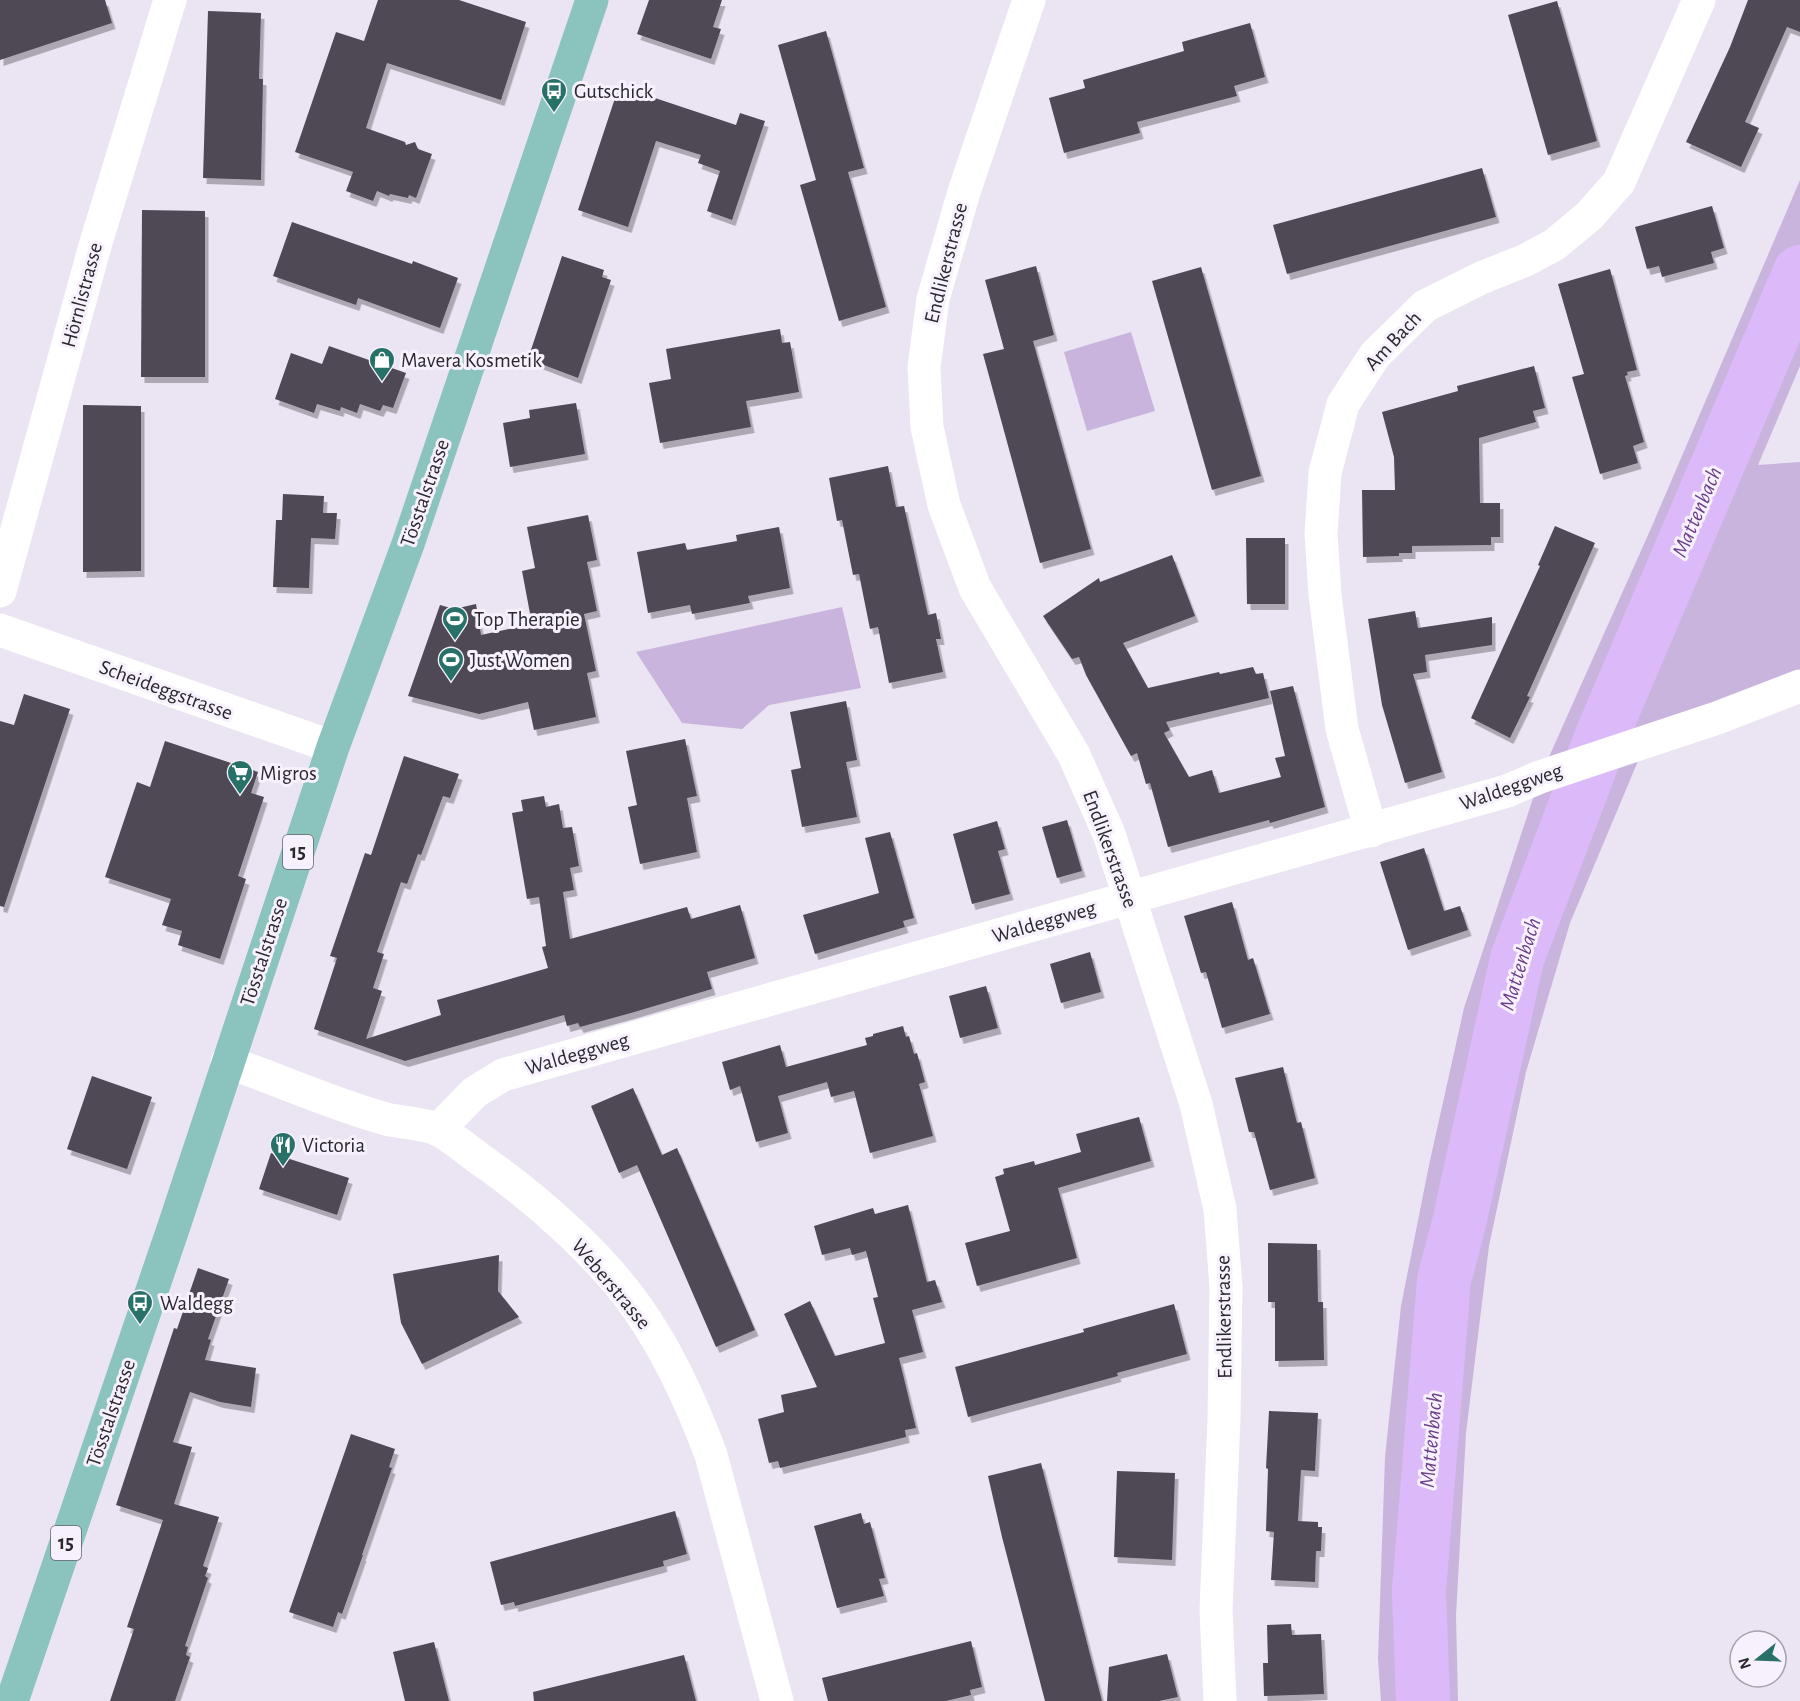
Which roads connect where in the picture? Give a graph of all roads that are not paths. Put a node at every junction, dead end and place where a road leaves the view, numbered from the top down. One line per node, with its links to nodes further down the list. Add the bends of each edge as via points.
1 (170, 0): 5 (street, Hörnlistrasse, via 95,246)
2 (592, 0): 8 (main road, Tösstalstrasse / 15, via 412,532)
3 (1029, 0): 10 (street, Endlikerstrasse, via 964,192 933,299 924,367 927,428 944,505 975,588 1074,755 1109,834)
4 (1699, 0): 9 (street, Am Bach, via 1618,182 1589,216 1545,250 1425,306 1375,355 1343,404 1325,473 1321,534 1325,595 1342,729)
5 (0, 591)
6 (0, 630): 8 (street, Scheideggstrasse)
7 (1800, 686): 9 (street, Waldeggweg, via 1507,791)
8 (333, 747): 11 (main road, Tösstalstrasse / 15)
9 (1371, 831): 10 (street, Waldeggweg)
10 (1129, 899): 12 (street, Waldeggweg, via 503,1075 475,1092); 15 (street, Endlikerstrasse, via 1196,1104 1220,1209 1226,1287 1216,1610)
11 (227, 1062): 12 (street, Weberstrasse, via 386,1119); 13 (main road, Tösstalstrasse / 15)
12 (438, 1130): 14 (street, Weberstrasse, via 512,1182 561,1225 637,1308 666,1354 711,1455)
13 (12, 1701)
14 (777, 1701)
15 (1220, 1701)

